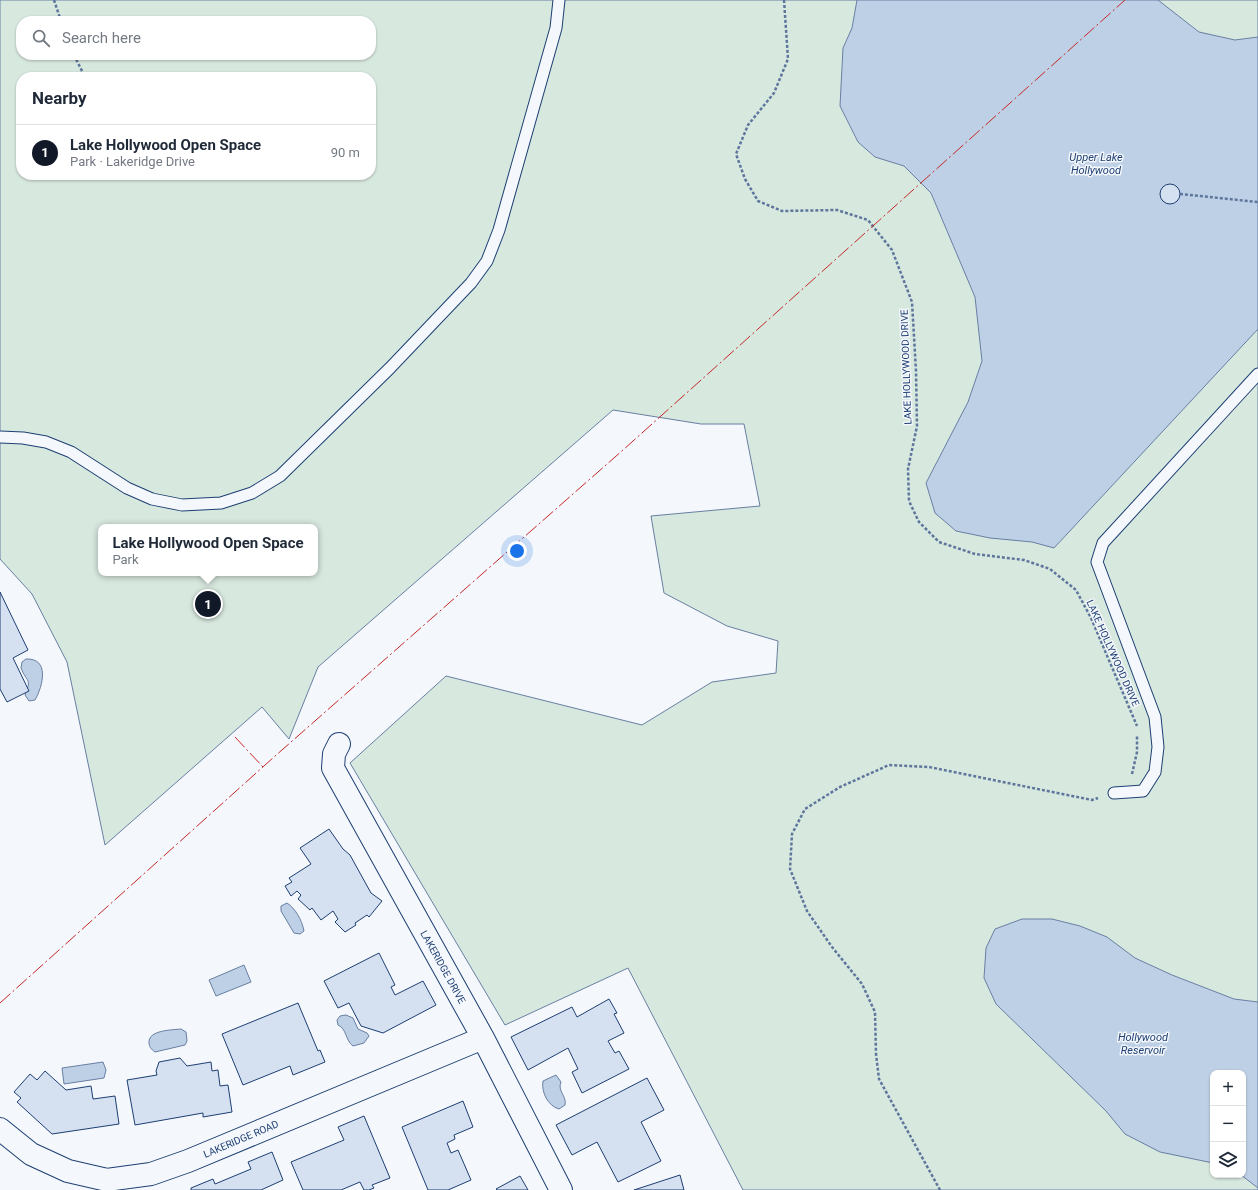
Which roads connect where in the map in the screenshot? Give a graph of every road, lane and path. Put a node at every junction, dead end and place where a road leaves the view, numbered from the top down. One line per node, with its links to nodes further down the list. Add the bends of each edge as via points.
1 (54, 0): 4 (path)
2 (559, 0): 10 (lane, via 556,28 499,230 487,261 471,283 390,368 280,476 252,493 221,503 182,505 152,499 127,488 70,452 46,442)
3 (784, 0): 12 (path, LAKE HOLLYWOOD DRIVE, via 788,59 774,93 748,125 736,154 745,179 758,201 782,211 837,210 868,220 892,250 912,302 917,426 908,469 909,501 919,522 939,542 975,554 1037,564 1050,569 1076,590 1091,618 1137,728 1137,752 1132,774)
4 (59, 16)
5 (76, 60): 6 (path)
6 (82, 72)
7 (1180, 194): 8 (path)
8 (1258, 202)
9 (1258, 374): 12 (lane, via 1104,543 1097,562 1154,717 1158,747 1154,772 1143,791)
10 (0, 436)
11 (339, 744): 13 (street, LAKERIDGE DRIVE, via 334,754 333,768)
12 (1114, 793): 16 (path, LAKE HOLLYWOOD DRIVE, via 1092,800 928,767 889,765 840,787 805,809 792,834 790,869 807,911 862,984 875,1012 876,1054 880,1079)
13 (483, 1038): 14 (street, LAKERIDGE ROAD, via 151,1174 107,1180 68,1171 31,1154); 15 (street, LAKERIDGE DRIVE)
14 (0, 1129)
15 (561, 1190)
16 (940, 1190)

